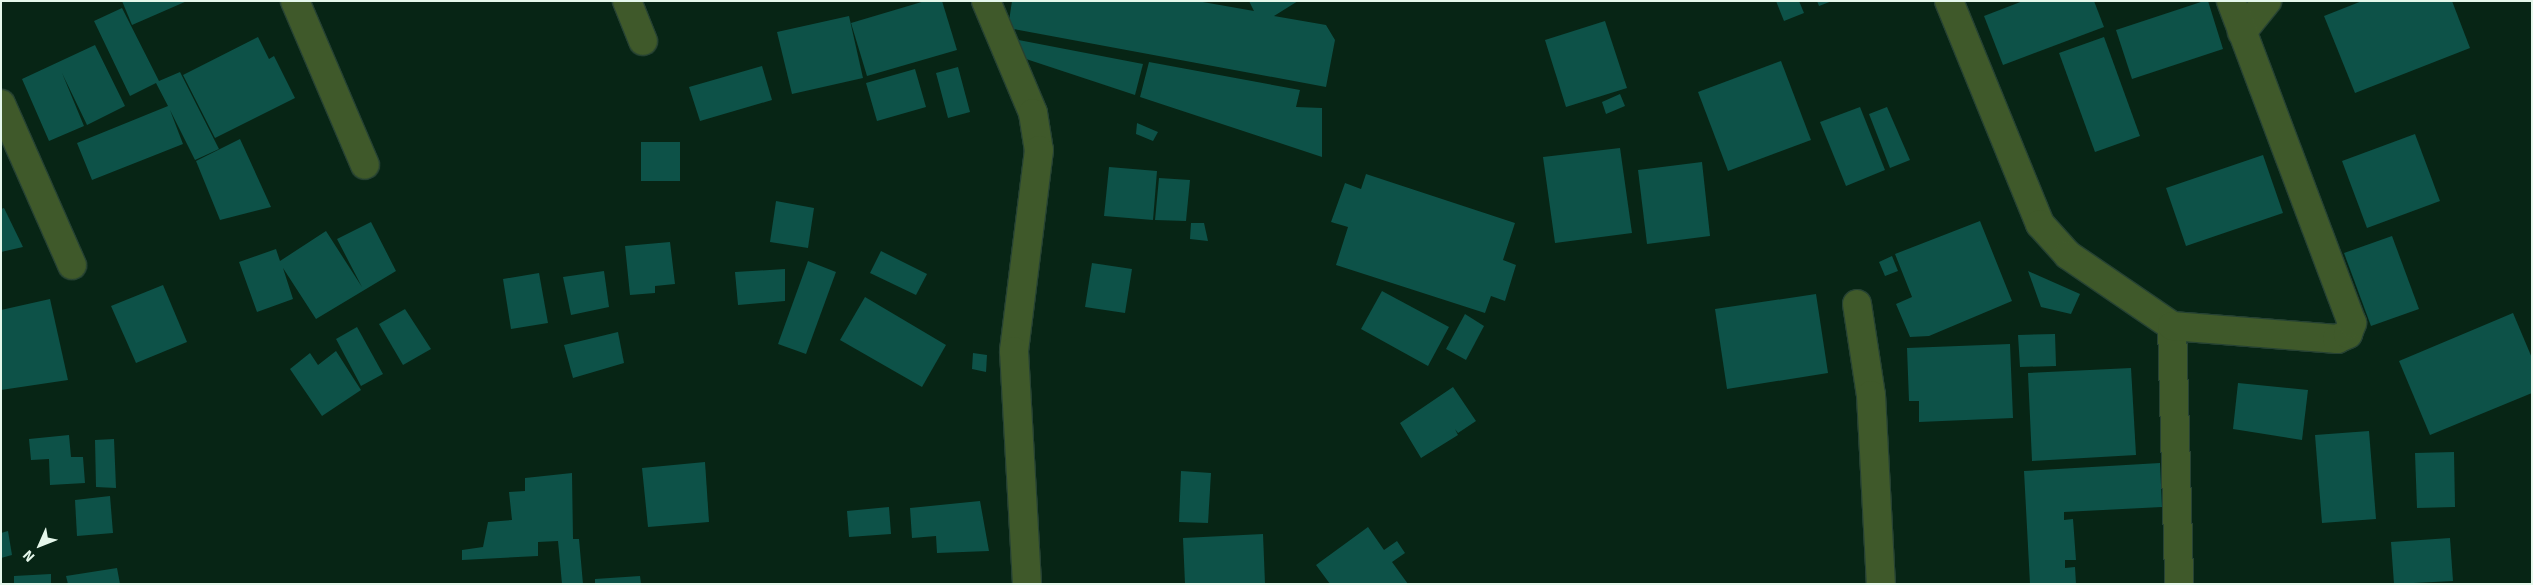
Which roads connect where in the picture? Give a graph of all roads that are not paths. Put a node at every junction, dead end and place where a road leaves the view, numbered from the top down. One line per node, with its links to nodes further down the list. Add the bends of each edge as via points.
1 (295, 1): 10 (street)
2 (627, 1): 8 (street)
3 (986, 1): 14 (street, via 1024,87 1039,150 1014,351)
4 (1949, 1): 13 (street, via 2040,224 2068,255)
5 (2230, 1): 7 (street)
6 (2268, 1): 7 (street)
7 (2242, 32): 13 (street, via 2352,323 2348,334 2338,339)
8 (643, 41)
9 (1, 104): 11 (street)
10 (365, 165)
11 (72, 265)
12 (1857, 304): 15 (street, via 1871,395)
13 (2172, 326): 16 (street)
14 (1027, 584)
15 (1881, 584)
16 (2179, 584)

